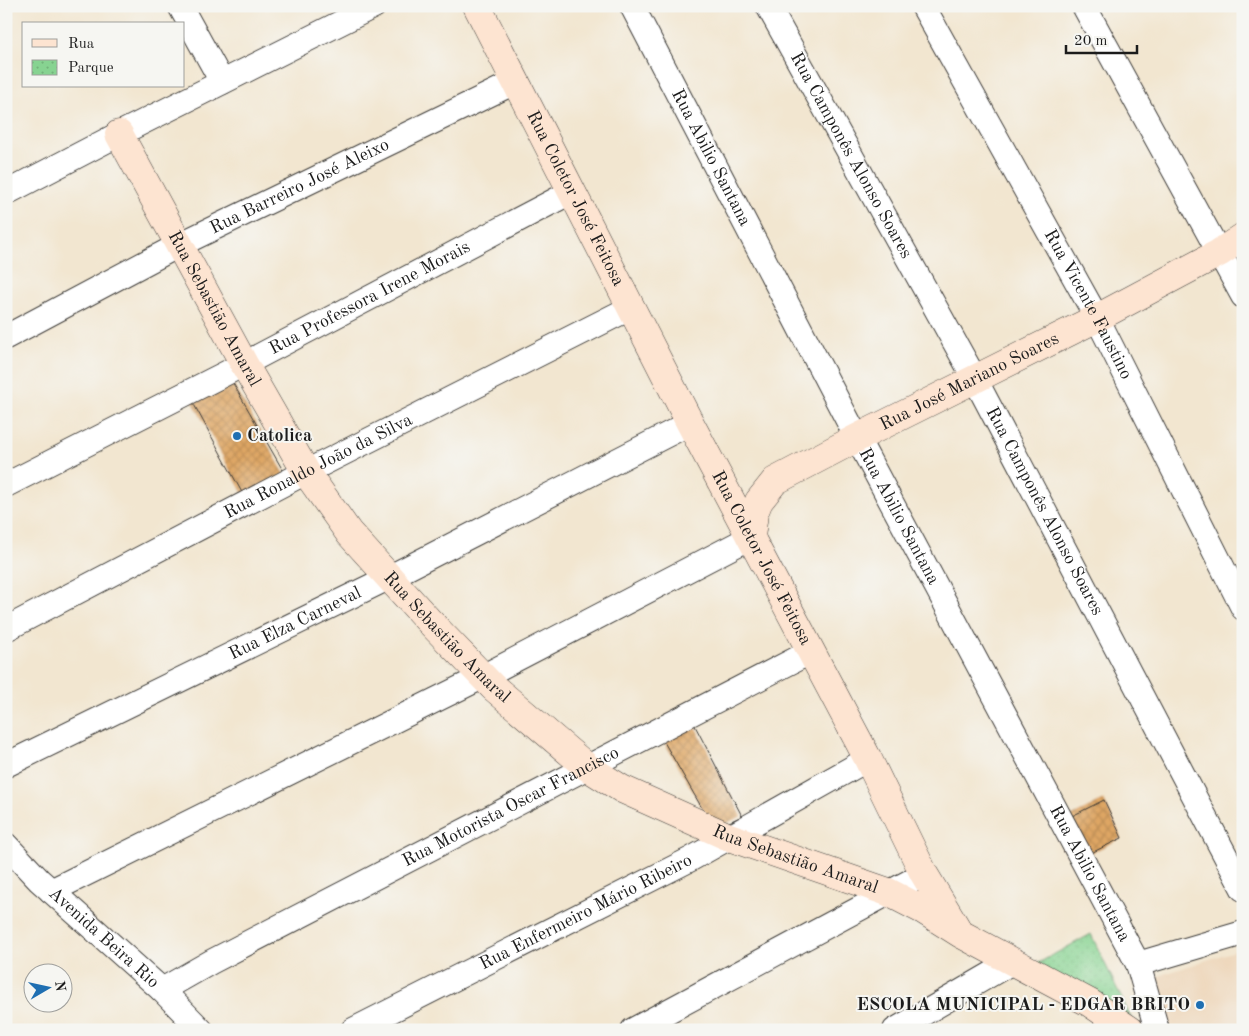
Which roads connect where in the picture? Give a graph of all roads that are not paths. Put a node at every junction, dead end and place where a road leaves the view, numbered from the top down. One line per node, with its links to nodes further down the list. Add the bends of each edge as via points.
1 (180, 6): 9 (street)
2 (374, 6): 8 (street)
3 (477, 6): 10 (street, Rua Coletor José Feitosa)
4 (632, 6): 24 (street, Rua Abilio Santana)
5 (768, 6): 22 (street, Rua Camponês Alonso Soares)
6 (922, 6): 19 (street, Rua Vicente Faustino)
7 (1084, 6): 16 (street)
8 (337, 15): 9 (street)
9 (222, 82): 11 (street)
10 (515, 82): 12 (street, Rua Coletor José Feitosa); 15 (street, Rua Barreiro José Aleixo)
11 (119, 134): 13 (street); 15 (street, Rua Sebastião Amaral)
12 (571, 192): 18 (street, Rua Coletor José Feitosa); 21 (street, Rua Professora Irene Morais)
13 (6, 193)
14 (1243, 237): 16 (street, Rua José Mariano Soares)
15 (179, 246): 20 (street, Rua Barreiro José Aleixo); 21 (street, Rua Sebastião Amaral)
16 (1219, 252): 17 (street); 19 (street, Rua José Mariano Soares)
17 (1243, 296)
18 (632, 307): 23 (street, Rua Coletor José Feitosa); 25 (street, Rua Ronaldo João da Silva)
19 (1097, 318): 22 (street, Rua José Mariano Soares); 29 (street, Rua Vicente Faustino)
20 (6, 337)
21 (244, 364): 25 (street, Rua Sebastião Amaral); 26 (street, Rua Professora Irene Morais)
22 (975, 379): 24 (street, Rua José Mariano Soares); 39 (street, Rua Camponês Alonso Soares)
23 (690, 423): 27 (street, Rua Coletor José Feitosa); 28 (street, Rua Elza Carneval)
24 (857, 438): 27 (street, Rua José Mariano Soares, via 775,482 759,501); 45 (street, Rua Abilio Santana)
25 (306, 472): 28 (street, Rua Sebastião Amaral, via 349,532); 30 (street, Rua Ronaldo João da Silva)
26 (6, 485)
27 (751, 537): 31 (street, Rua Coletor José Feitosa); 32 (street)
28 (390, 577): 32 (street, Rua Sebastião Amaral); 34 (street, Rua Elza Carneval)
29 (1243, 608)
30 (6, 629)
31 (810, 652): 33 (street, Rua Coletor José Feitosa); 35 (street, Rua Motorista Oscar Francisco)
32 (482, 677): 35 (street, Rua Sebastião Amaral); 40 (street)
33 (868, 759): 36 (street, Rua Enfermeiro Mário Ribeiro); 38 (street, Rua Coletor José Feitosa)
34 (6, 765)
35 (587, 767): 36 (street, Rua Sebastião Amaral, via 622,789); 46 (street, Rua Motorista Oscar Francisco)
36 (729, 837): 41 (street, Rua Sebastião Amaral); 48 (street, Rua Enfermeiro Mário Ribeiro)
37 (6, 845): 40 (street, Avenida Beira Rio)
38 (924, 874): 41 (street); 43 (street, Rua Coletor José Feitosa)
39 (1243, 889)
40 (51, 891): 46 (street, Avenida Beira Rio)
41 (888, 892): 43 (street, Rua Sebastião Amaral); 49 (street)
42 (1243, 933): 45 (street)
43 (961, 934): 44 (street, Rua Coletor José Feitosa)
44 (1012, 962): 50 (street); 51 (street, Rua Coletor José Feitosa, via 1090,1004)
45 (1138, 964): 52 (street, Rua Abilio Santana)
46 (162, 990): 47 (street, Avenida Beira Rio)
47 (201, 1030)
48 (353, 1030)
49 (633, 1030)
50 (894, 1030)
51 (1130, 1030)
52 (1157, 1030)

